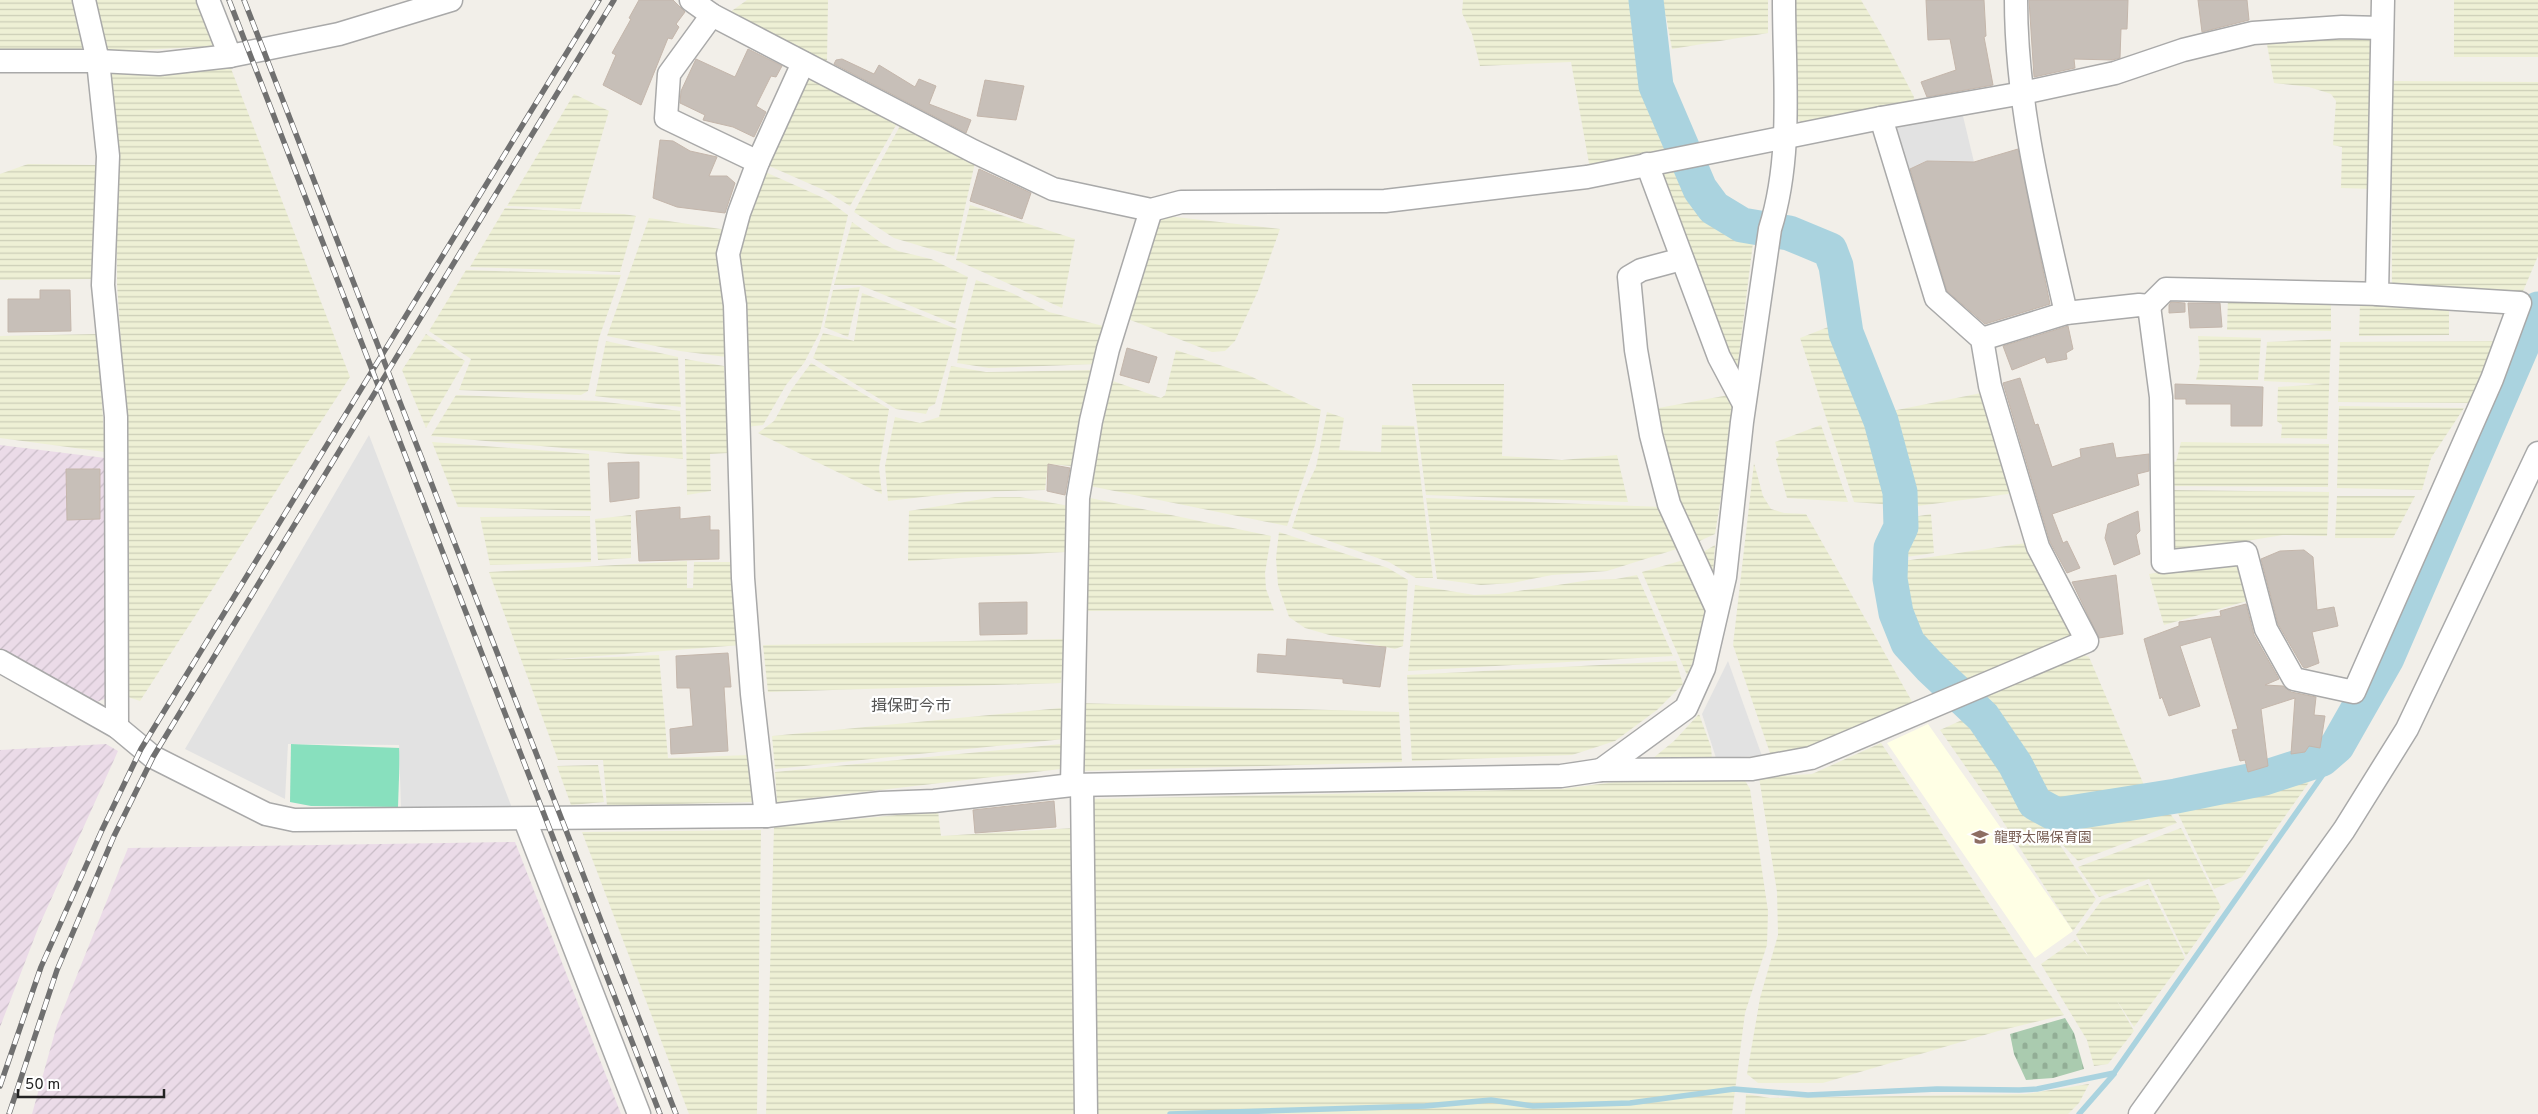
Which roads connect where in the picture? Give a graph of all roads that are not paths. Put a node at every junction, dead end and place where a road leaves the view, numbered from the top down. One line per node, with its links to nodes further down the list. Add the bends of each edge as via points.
1 (84, 0): 12 (street)
2 (208, 0): 10 (street)
3 (451, 0): 10 (street, via 339,34)
4 (691, 0): 8 (street)
5 (1784, 0): 16 (street)
6 (2016, 0): 14 (street)
7 (2383, 0): 9 (street)
8 (712, 14): 13 (street); 17 (street, via 669,74 666,118)
9 (2382, 28): 14 (street, via 2253,32 2183,50 2115,73); 21 (street, via 2378,294)
10 (230, 56): 12 (street, via 158,64)
11 (0, 61): 12 (street)
12 (98, 61): 29 (street, via 108,156 104,285 116,417)
13 (803, 63): 17 (street); 19 (street, via 973,152 1053,189)
14 (2023, 93): 15 (street); 23 (street, via 2031,148)
15 (1881, 118): 16 (street); 24 (street, via 1936,298)
16 (1785, 136): 18 (street); 25 (street, via 1778,204 1770,229)
17 (758, 162): 32 (street, via 738,213 728,254 735,305 743,578)
18 (1647, 164): 19 (street, via 1587,177 1429,197 1356,202 1181,202); 20 (street)
19 (1151, 210): 31 (street, via 1108,349 1090,421 1078,498)
20 (1682, 259): 25 (street, via 1719,357); 27 (street, via 1641,270 1630,277 1636,350 1651,435 1669,504)
21 (2383, 294): 22 (street, via 2166,289); 22 (street, via 2520,304 2492,379 2354,692 2294,679 2266,630 2246,553 2163,562 2161,398)
22 (2149, 306): 23 (street)
23 (2066, 313): 24 (street)
24 (1982, 339): 30 (street, via 1990,386 2038,547 2087,641 1811,758 1752,769)
25 (1744, 404): 27 (street, via 1724,577)
26 (2538, 453): 36 (street, via 2407,729 2344,830)
27 (1717, 609): 30 (street, via 1704,668 1686,708)
28 (0, 661): 29 (street)
29 (116, 727): 33 (street, via 153,756 266,814 294,820)
30 (1601, 770): 31 (street, via 1561,776)
31 (1077, 785): 32 (street); 35 (street)
32 (766, 816): 33 (street)
33 (525, 820): 34 (street)
34 (639, 1114)
35 (1086, 1114)
36 (2140, 1114)

